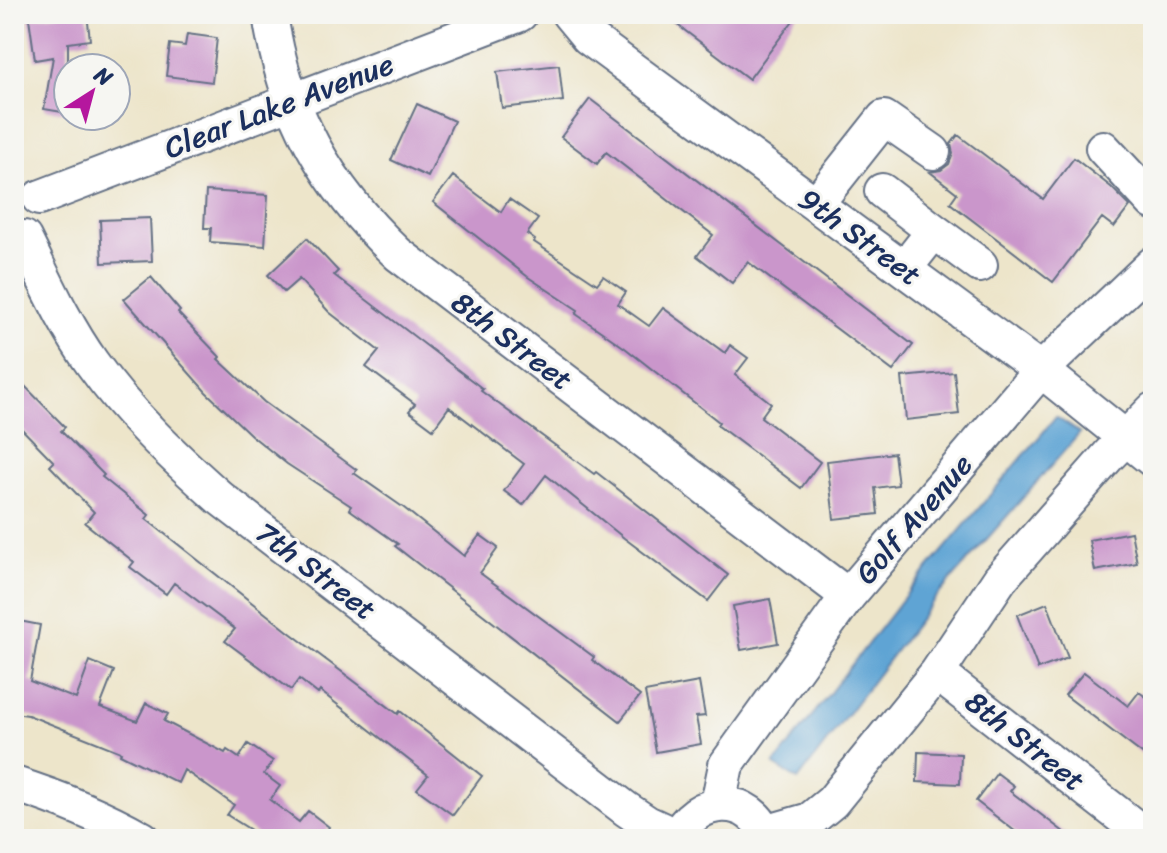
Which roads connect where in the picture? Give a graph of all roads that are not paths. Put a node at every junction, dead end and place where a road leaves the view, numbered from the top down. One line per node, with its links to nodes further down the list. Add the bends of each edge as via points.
1 (270, 14): 4 (street, 8th Street, via 275,53)
2 (520, 14): 4 (street, Clear Lake Avenue)
3 (569, 14): 10 (street, 9th Street, via 588,37)
4 (292, 100): 7 (street, Clear Lake Avenue); 20 (street, 8th Street, via 330,177 398,254)
5 (1103, 148): 9 (street)
6 (933, 152): 10 (street, via 884,118)
7 (26, 190): 12 (street, via 41,205 41,221)
8 (882, 191): 11 (street)
9 (1153, 202)
10 (816, 204): 15 (street, 9th Street)
11 (934, 231): 14 (street); 15 (street)
12 (19, 238): 25 (street, 7th Street, via 92,363 135,417 188,469 626,809)
13 (1153, 264): 16 (street, Golf Avenue)
14 (980, 265)
15 (904, 269): 16 (street, 9th Street)
16 (1041, 370): 18 (street, 9th Street); 20 (street, Golf Avenue)
17 (1153, 410): 18 (street)
18 (1125, 438): 19 (street, 9th Street); 21 (street, via 1000,579)
19 (1153, 460)
20 (848, 596): 23 (street, Golf Avenue, via 726,765)
21 (937, 673): 24 (street, via 832,802 810,820); 27 (street, 8th Street)
22 (14, 784): 26 (street, via 111,821)
23 (718, 804): 24 (street, via 746,811); 25 (street, via 692,815)
24 (766, 836)
25 (677, 838)
26 (143, 839)
27 (1150, 839)

